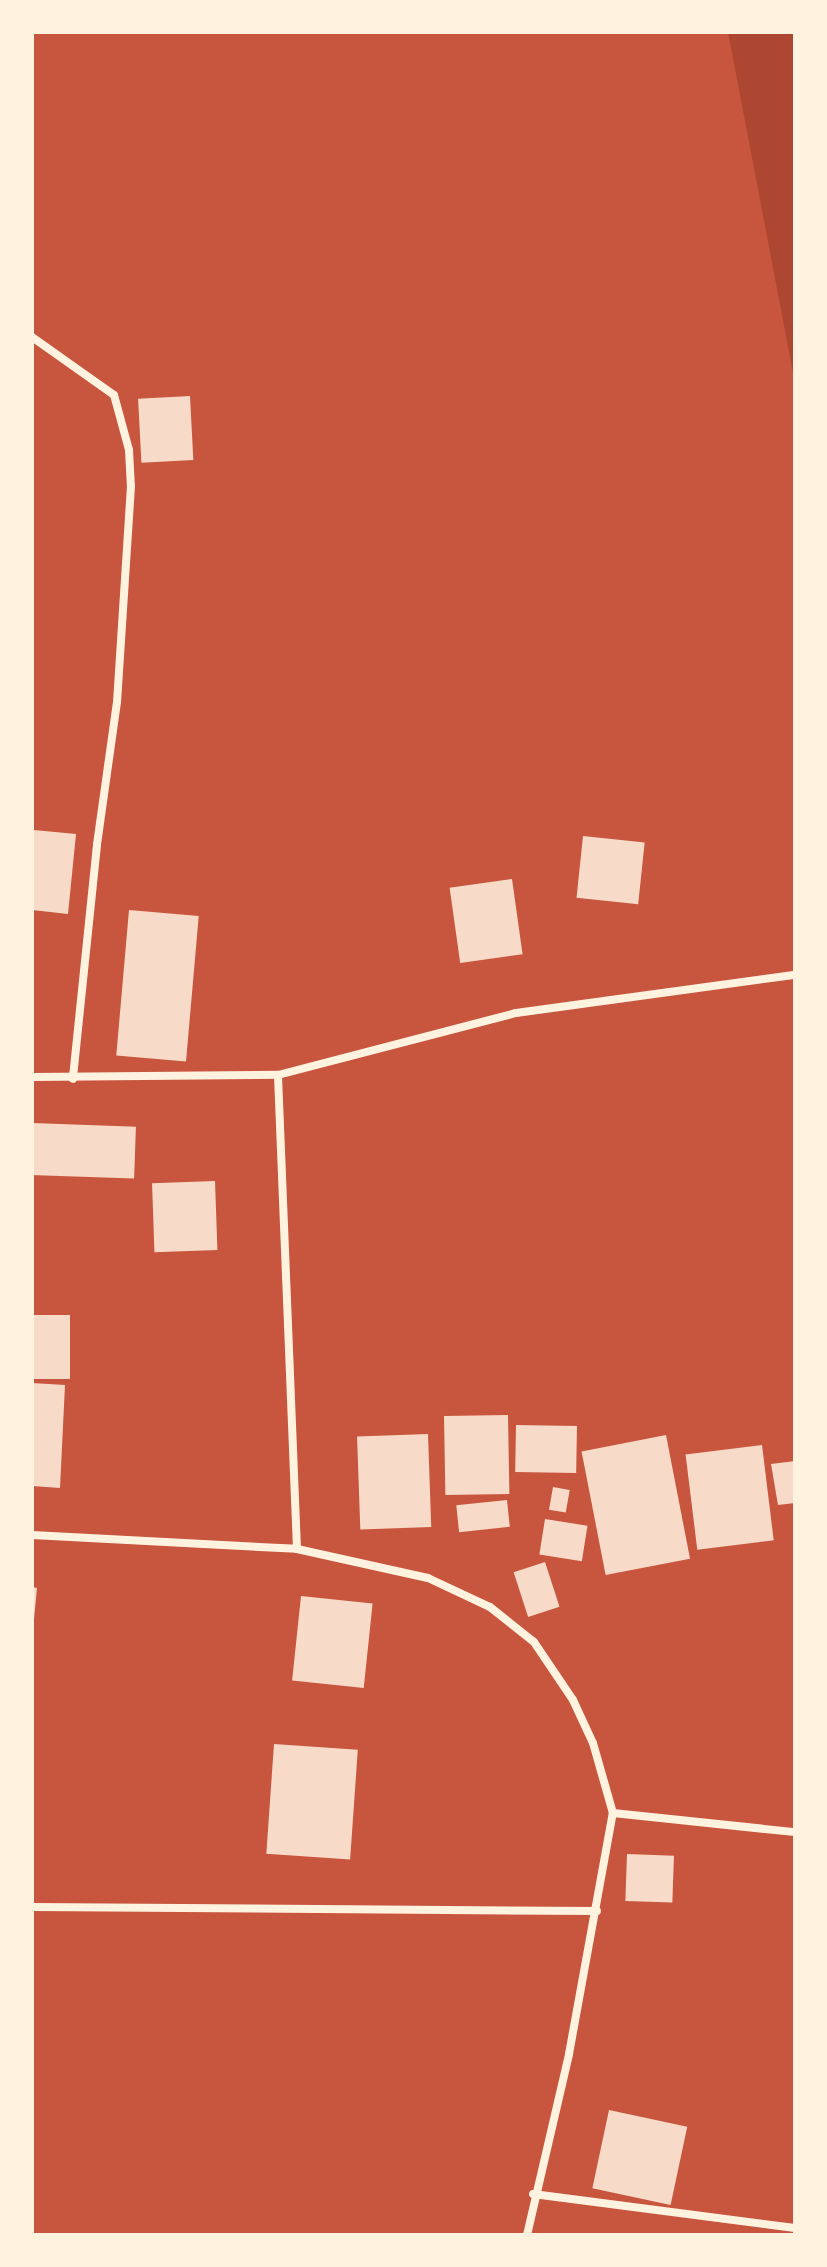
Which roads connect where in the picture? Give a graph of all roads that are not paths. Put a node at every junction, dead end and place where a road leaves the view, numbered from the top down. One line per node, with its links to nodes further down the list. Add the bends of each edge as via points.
1 (32, 337): 5 (street, via 114,395 129,450 131,486 117,702)
2 (795, 975): 3 (street, via 516,1013)
3 (278, 1075): 5 (street); 7 (street)
4 (32, 1077): 5 (street)
5 (73, 1079)
6 (32, 1535): 7 (street)
7 (297, 1549): 8 (street, via 428,1578 490,1607 534,1642 573,1700 593,1743)
8 (613, 1813): 9 (street); 11 (street)
9 (795, 1832)
10 (32, 1907): 11 (street)
11 (597, 1911): 12 (street, via 569,2054)
12 (533, 2194): 13 (street); 14 (street)
13 (795, 2228)
14 (527, 2235)

